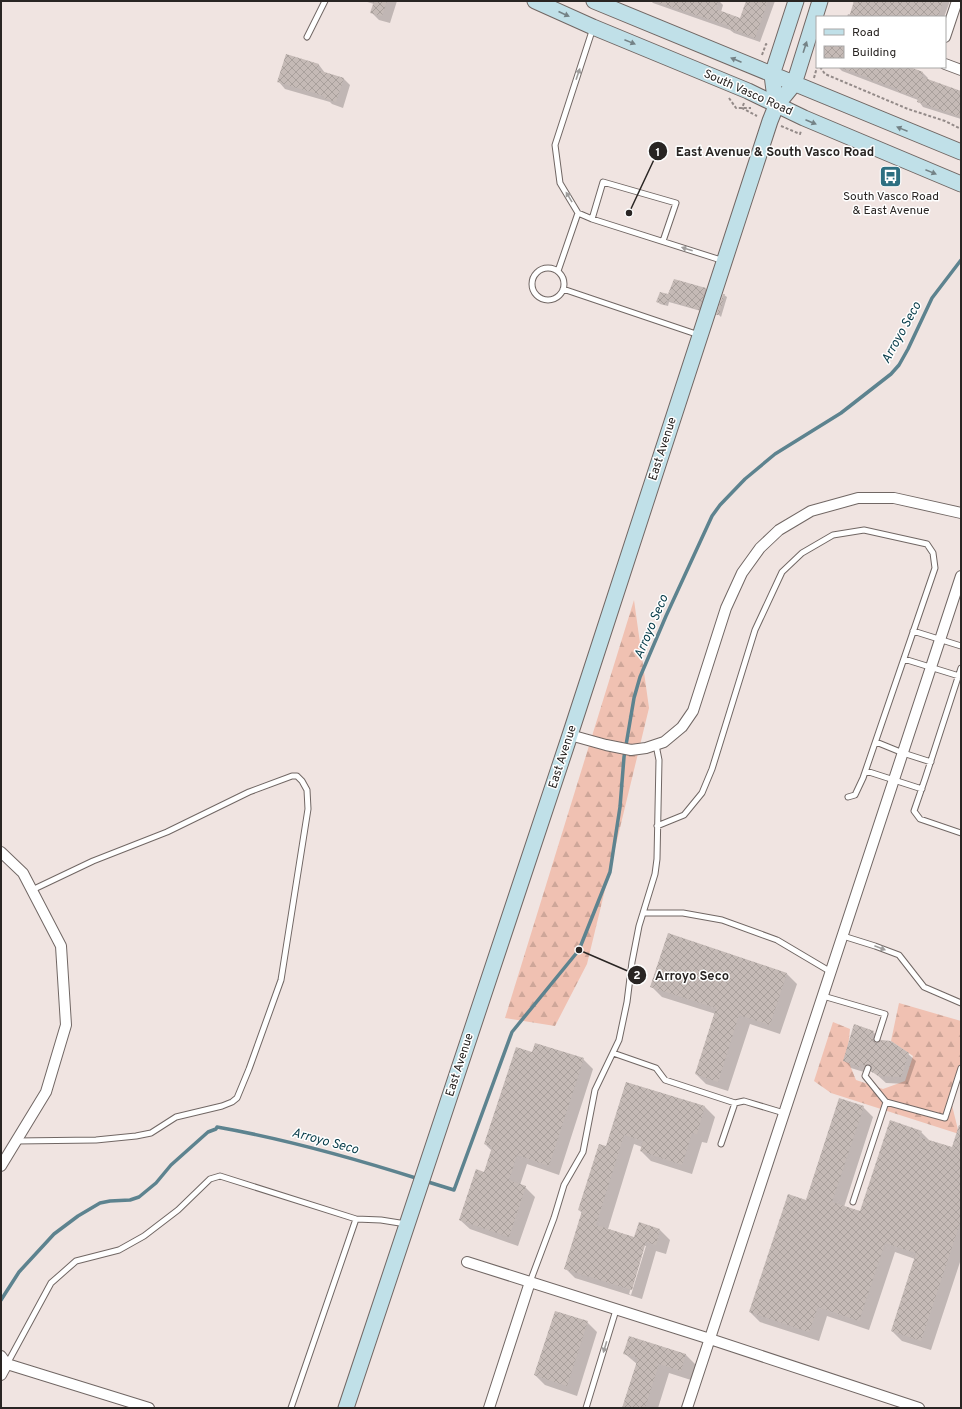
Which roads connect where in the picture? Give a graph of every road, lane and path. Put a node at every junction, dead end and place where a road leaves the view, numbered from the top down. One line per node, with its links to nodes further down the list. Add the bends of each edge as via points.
1 (325, 1): 9 (lane)
2 (536, 1): 7 (main road, South Vasco Road, one-way to 7)
3 (594, 1): 13 (main road, South Vasco Road, one-way to 3)
4 (796, 1): 13 (main road, East Avenue)
5 (820, 1): 14 (main road, East Avenue, one-way to 5)
6 (957, 1): 8 (street)
7 (594, 27): 15 (main road, South Vasco Road, one-way to 15, via 748,91); 19 (lane, one-way to 7, via 560,183 555,145)
8 (946, 33)
9 (307, 37)
10 (946, 64): 12 (street)
11 (821, 68): 16 (path, via 825,74 908,109 945,121)
12 (961, 70)
13 (772, 75): 14 (main road, South Vasco Road); 15 (main road, East Avenue)
14 (794, 84): 15 (main road, East Avenue); 17 (main road, South Vasco Road, one-way to 14)
15 (776, 106): 18 (main road, South Vasco Road, one-way to 18); 22 (main road, East Avenue)
16 (961, 130)
17 (961, 152)
18 (961, 184)
19 (578, 213): 20 (lane); 23 (lane)
20 (592, 219): 21 (lane); 21 (lane, via 603,182 676,203)
21 (663, 242): 22 (lane, one-way to 21)
22 (725, 261): 25 (main road, East Avenue)
23 (558, 271): 24 (lane, via 563,279); 24 (lane, via 548,268 538,272 532,286 537,296 546,300 557,298)
24 (563, 289): 25 (lane)
25 (700, 336): 35 (main road, East Avenue)
26 (961, 514): 37 (street, via 894,498 858,498 811,511 779,530 760,548 742,573 726,608 693,712 682,727 664,742)
27 (961, 576): 29 (street)
28 (913, 631): 29 (lane); 31 (lane); 44 (lane, via 935,568 933,553 927,544 864,530 833,535 802,552 782,572 755,630 712,769 702,793 684,815)
29 (940, 640): 30 (lane); 32 (street)
30 (961, 646)
31 (904, 659): 32 (lane); 36 (lane)
32 (931, 667): 34 (lane); 38 (street)
33 (961, 668): 34 (lane)
34 (958, 676): 39 (lane)
35 (570, 735): 37 (street, via 631,750); 65 (main road, East Avenue)
36 (876, 742): 38 (lane); 40 (lane)
37 (656, 745): 44 (lane, via 659,760)
38 (903, 753): 39 (lane); 41 (street)
39 (931, 762): 42 (lane)
40 (866, 772): 41 (lane); 43 (lane, via 855,795)
41 (894, 781): 42 (lane); 49 (street)
42 (922, 789): 45 (lane, via 914,811 920,819)
43 (848, 797)
44 (657, 826): 48 (lane, via 655,874)
45 (961, 833)
46 (1, 852): 47 (street, via 24,874)
47 (32, 890): 60 (street, via 61,946 66,1024 46,1092); 60 (lane, via 284,778 297,776 307,790 308,810 281,980 237,1098 222,1106 176,1117 151,1133 136,1136 96,1140)
48 (643, 913): 50 (lane, via 682,912 722,920 777,940); 54 (lane, via 619,1040)
49 (842, 936): 50 (street); 52 (lane, one-way to 52, via 899,955 924,987)
50 (831, 972): 51 (street)
51 (823, 996): 53 (lane, via 885,1014); 59 (street)
52 (961, 1002)
53 (877, 1039)
54 (613, 1053): 58 (lane, via 656,1068 665,1080); 67 (lane, via 595,1090 583,1152 564,1185)
55 (868, 1068): 57 (lane, via 865,1076)
56 (961, 1068): 57 (lane, via 945,1118)
57 (886, 1102): 63 (lane)
58 (734, 1103): 59 (lane, via 744,1101); 61 (lane)
59 (784, 1113): 69 (street)
60 (16, 1141): 62 (street)
61 (721, 1144)
62 (1, 1166)
63 (854, 1202)
64 (356, 1219): 65 (lane); 70 (lane, via 220,1176 210,1180 178,1210 144,1236 119,1250 76,1262 52,1283); 73 (lane)
65 (407, 1224): 74 (main road, East Avenue)
66 (468, 1262): 67 (street)
67 (530, 1282): 68 (street); 75 (street)
68 (616, 1310): 69 (street); 76 (lane, one-way to 76)
69 (710, 1339): 77 (street); 78 (street)
70 (4, 1360): 71 (street); 72 (street)
71 (1, 1375)
72 (150, 1408)
73 (292, 1408)
74 (346, 1408)
75 (489, 1408)
76 (586, 1408)
77 (687, 1408)
78 (919, 1408)

